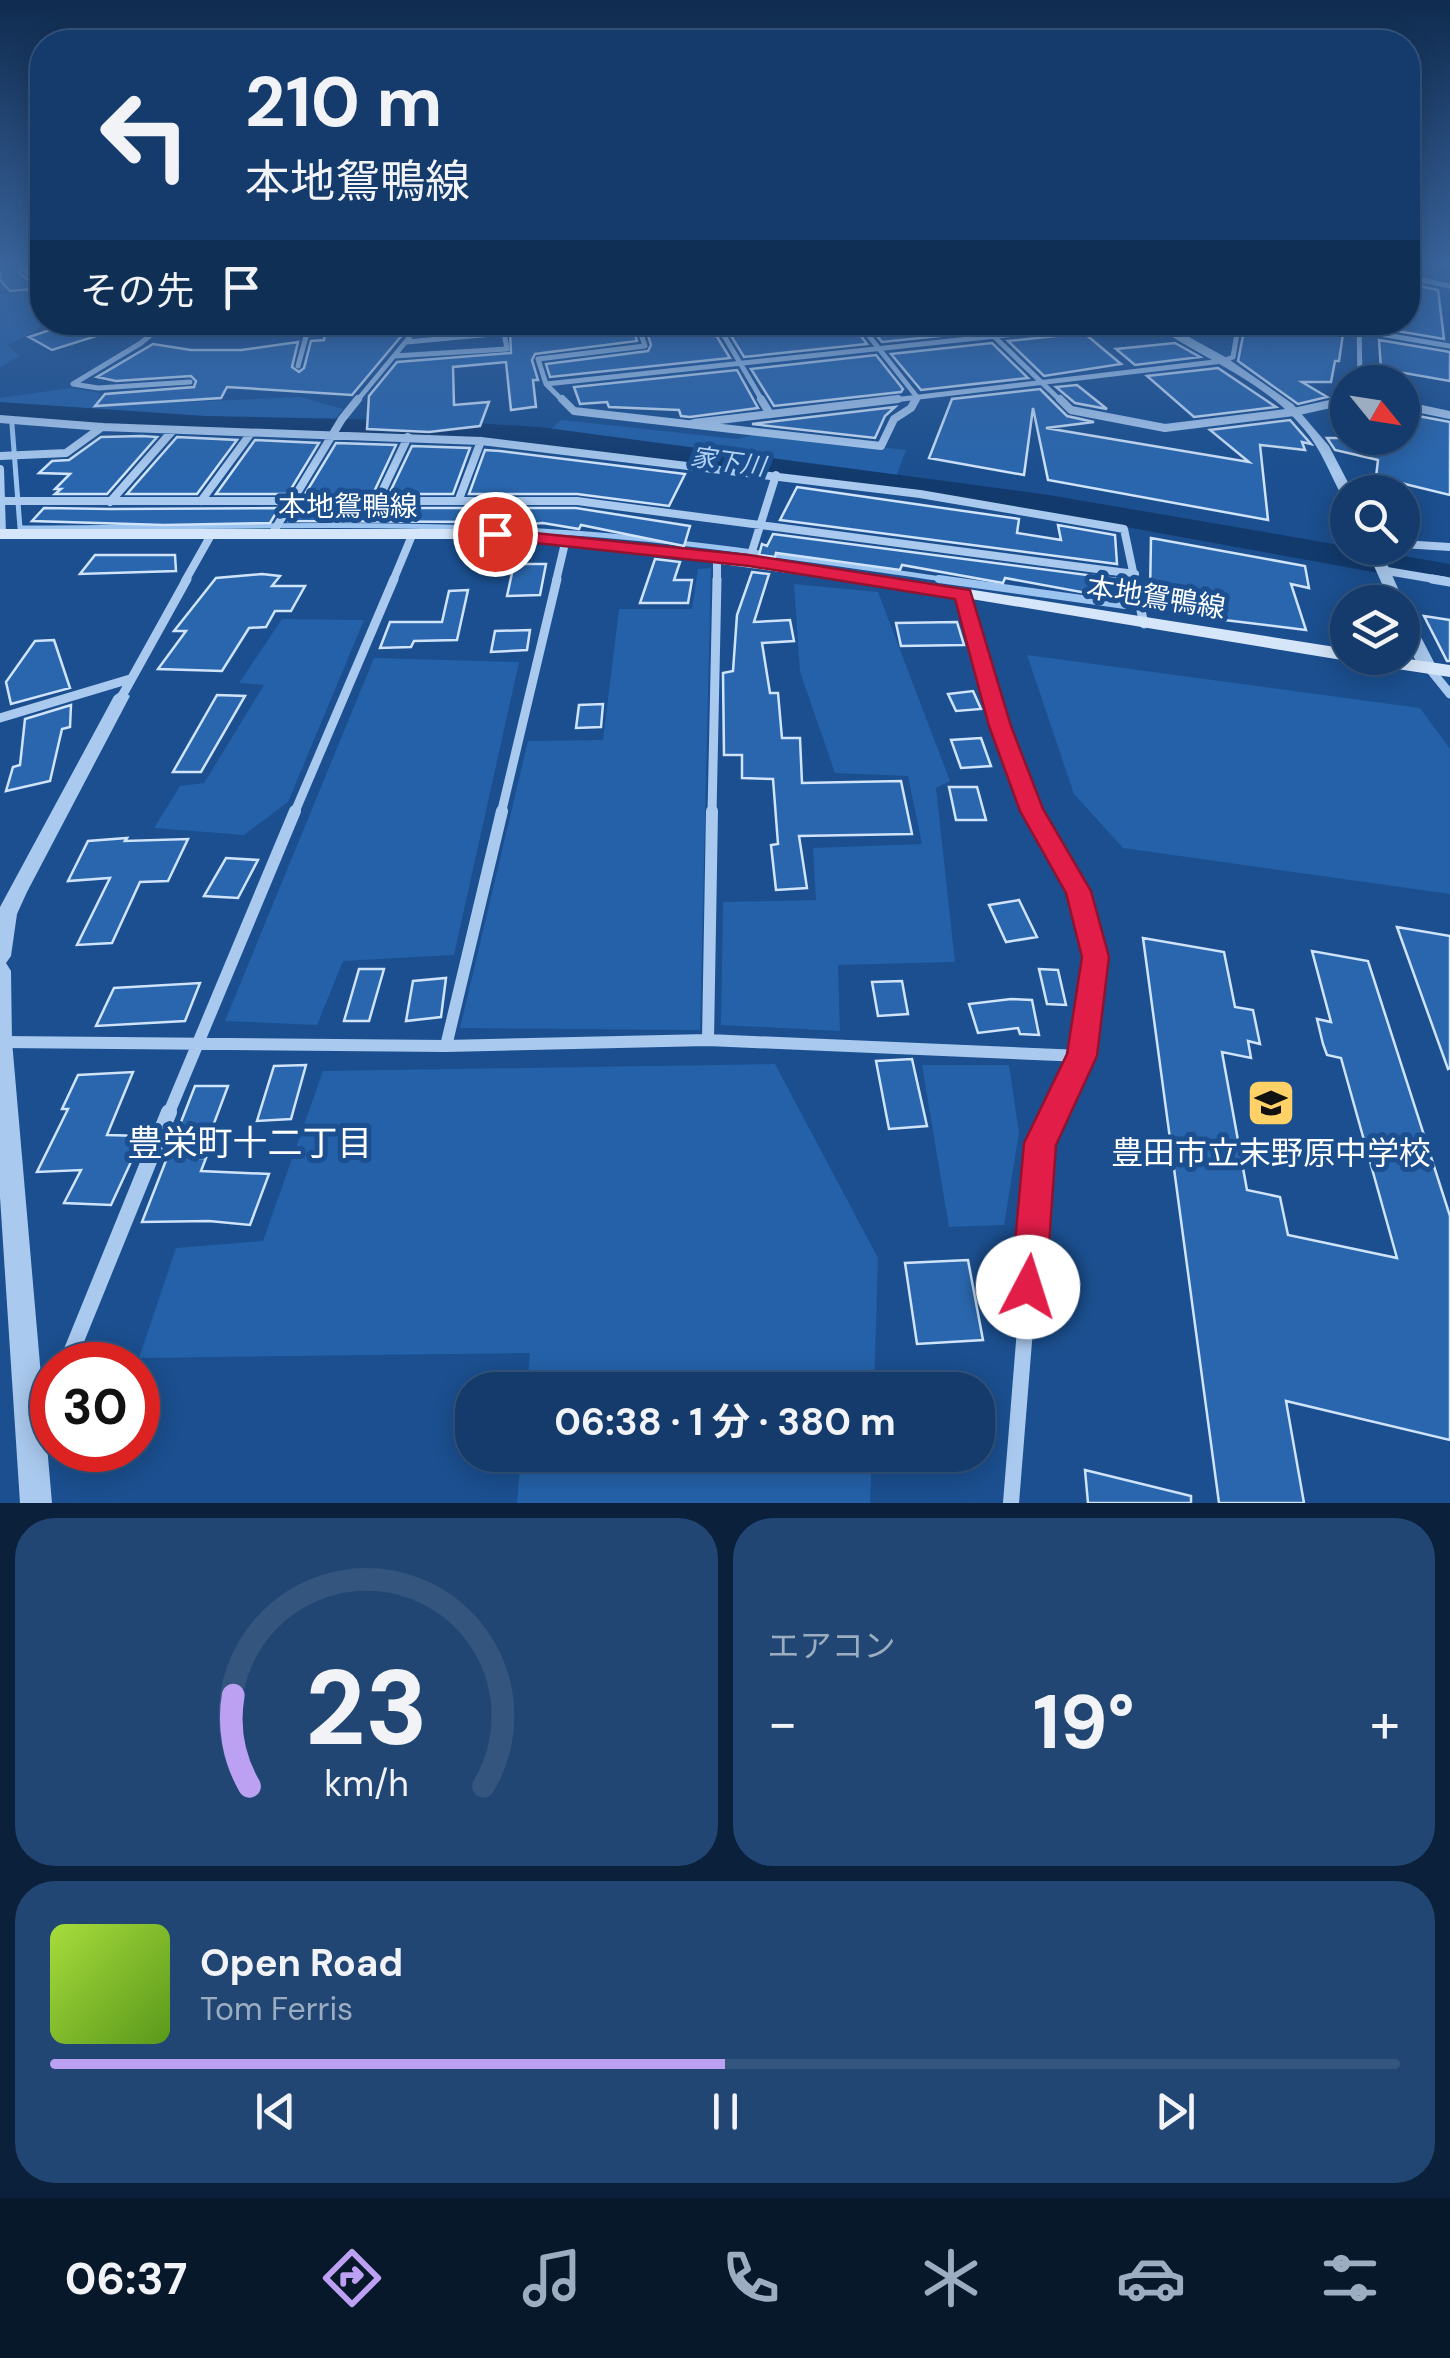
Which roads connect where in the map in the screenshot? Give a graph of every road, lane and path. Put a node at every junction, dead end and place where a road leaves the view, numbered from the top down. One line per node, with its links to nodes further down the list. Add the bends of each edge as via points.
1 (151, 335): 23 (street, via 73,384)
2 (306, 335): 22 (street)
3 (412, 335): 15 (street)
4 (482, 335): 15 (street)
5 (504, 335): 18 (street, via 507,349)
6 (641, 335): 25 (street, via 645,346 538,359)
7 (723, 335): 20 (street)
8 (869, 335): 17 (street)
9 (1004, 335): 14 (street)
10 (1177, 335): 19 (street)
11 (1237, 335): 19 (street, via 1233,358)
12 (1359, 335): 21 (street)
13 (1400, 335): 16 (street)
14 (994, 336): 17 (street); 24 (street)
15 (406, 342): 18 (street)
16 (1450, 346)
17 (880, 348): 20 (street); 26 (street)
18 (393, 356): 37 (street)
19 (1223, 361): 24 (street); 29 (street)
20 (739, 363): 25 (street); 30 (street)
21 (1360, 365)
22 (298, 366)
23 (190, 382)
24 (1044, 382): 26 (street); 29 (street, via 1071,410 1165,428)
25 (546, 384): 33 (street, via 574,410)
26 (917, 397): 30 (street); 33 (street, via 894,419 881,446)
27 (1330, 404): 29 (street)
28 (1420, 409): 31 (street)
29 (1294, 412): 43 (street)
30 (770, 414): 33 (street)
31 (1450, 415)
32 (0, 419): 34 (street)
33 (694, 423)
34 (102, 426): 35 (street); 40 (street, via 75,453)
35 (173, 430): 36 (street); 49 (street)
36 (251, 433): 37 (street); 46 (street)
37 (333, 434): 38 (street); 44 (street)
38 (408, 437): 39 (street); 47 (street)
39 (481, 442): 42 (street); 45 (street)
40 (0, 456)
41 (0, 469): 48 (street)
42 (776, 475): 50 (street); 62 (street, via 1124,530)
43 (1337, 475)
44 (295, 499): 46 (street); 47 (street); 53 (street)
45 (459, 499): 47 (street); 50 (street, via 577,501)
46 (201, 500): 49 (street)
47 (378, 500)
48 (4, 501): 49 (street); 52 (street)
49 (110, 502)
50 (761, 524): 59 (street); 62 (street)
51 (413, 533): 53 (main road, 本地鴛鴨線); 55 (main road, 本地鴛鴨線); 79 (street)
52 (1, 534): 54 (main road, 本地鴛鴨線)
53 (272, 534): 54 (main road, 本地鴛鴨線)
54 (211, 536): 72 (street)
55 (566, 540): 58 (main road, 本地鴛鴨線); 80 (street)
56 (1420, 546): 57 (street)
57 (1450, 548)
58 (717, 558): 59 (main road, 本地鴛鴨線); 77 (street)
59 (749, 560): 65 (main road, 本地鴛鴨線)
60 (1379, 565): 61 (street)
61 (1381, 570): 63 (street); 64 (street)
62 (1135, 574): 66 (street)
63 (1450, 582)
64 (1388, 585)
65 (963, 595): 66 (main road, 本地鴛鴨線); 81 (street, via 1000,726 1032,811 1078,891 1096,957)
66 (1144, 624): 68 (main road, 本地鴛鴨線)
67 (1420, 650): 70 (street)
68 (1330, 652)
69 (1420, 667): 70 (main road)
70 (1429, 668): 71 (main road); 73 (street)
71 (1450, 671)
72 (126, 688): 74 (street); 75 (street, via 7,914)
73 (1450, 694)
74 (0, 718)
75 (0, 956)
76 (0, 971): 78 (street)
77 (708, 1040): 80 (street); 81 (street)
78 (2, 1042): 79 (street); 83 (street)
79 (196, 1045): 80 (street); 82 (street)
80 (446, 1046)
81 (1082, 1056): 85 (street, via 1040,1143)
82 (75, 1342)
83 (29, 1426): 84 (street)
84 (36, 1503)
85 (1011, 1503)

